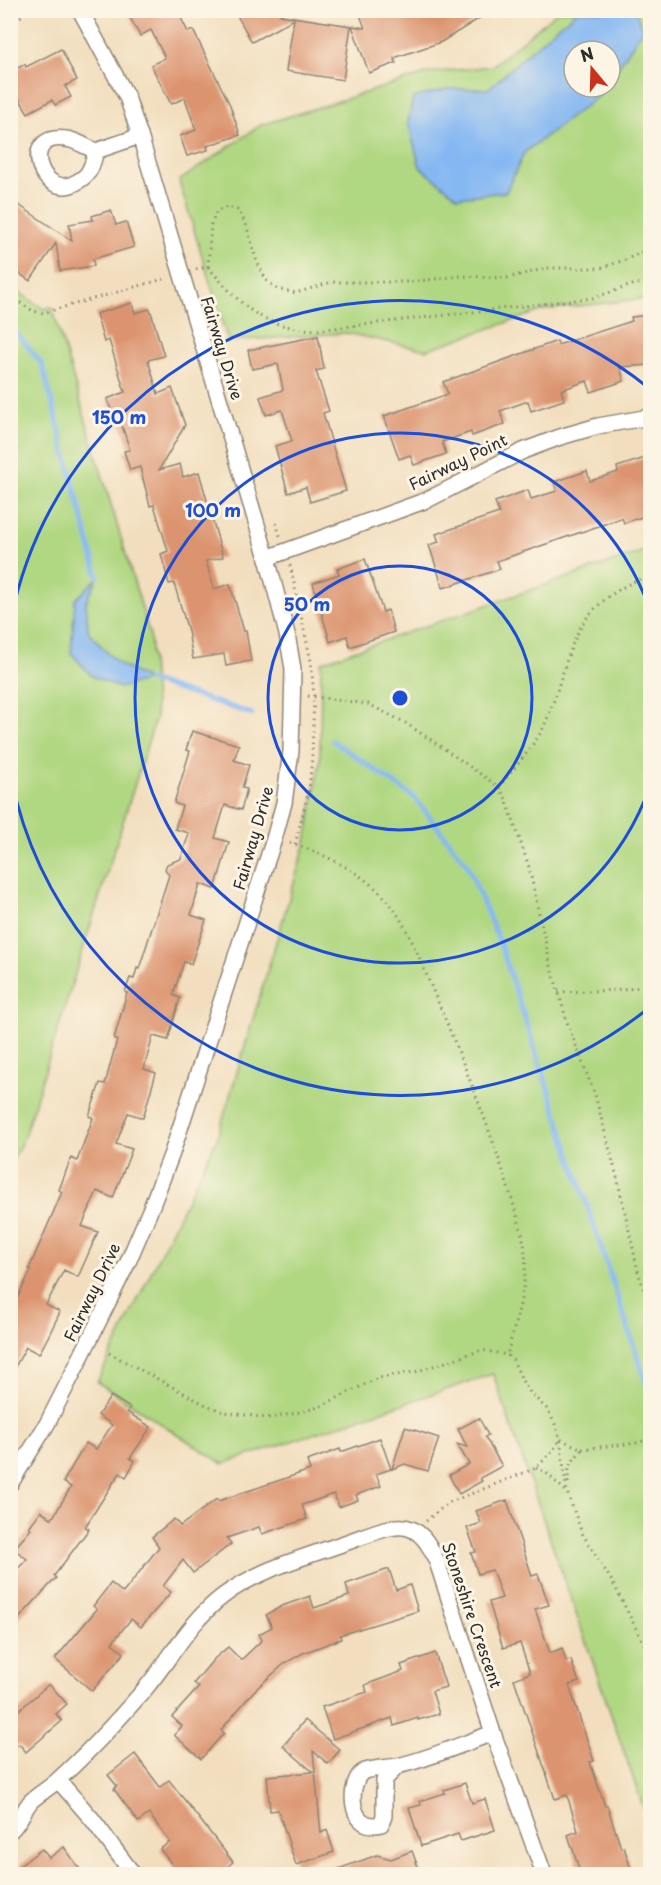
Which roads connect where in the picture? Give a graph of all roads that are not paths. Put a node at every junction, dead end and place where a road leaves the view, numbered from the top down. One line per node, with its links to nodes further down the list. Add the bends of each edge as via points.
1 (81, 10): 2 (street, Fairway Drive, via 127,97)
2 (140, 136): 3 (street); 5 (street, Fairway Drive)
3 (96, 151)
4 (651, 417): 5 (street, Fairway Point, via 598,426 523,450 427,500)
5 (267, 558): 6 (street, Fairway Drive, via 287,634 294,694 288,777 274,839 151,1208 69,1382)
6 (10, 1484)
7 (493, 1733): 8 (street); 9 (street, Stoneshire Crescent, via 429,1543 415,1529 401,1526 275,1569 225,1594 203,1612 144,1690); 14 (street, Stoneshire Crescent)
8 (398, 1766)
9 (58, 1780): 10 (street); 13 (street)
10 (30, 1803): 11 (street); 12 (street)
11 (10, 1809)
12 (10, 1831)
13 (134, 1875)
14 (544, 1875)

